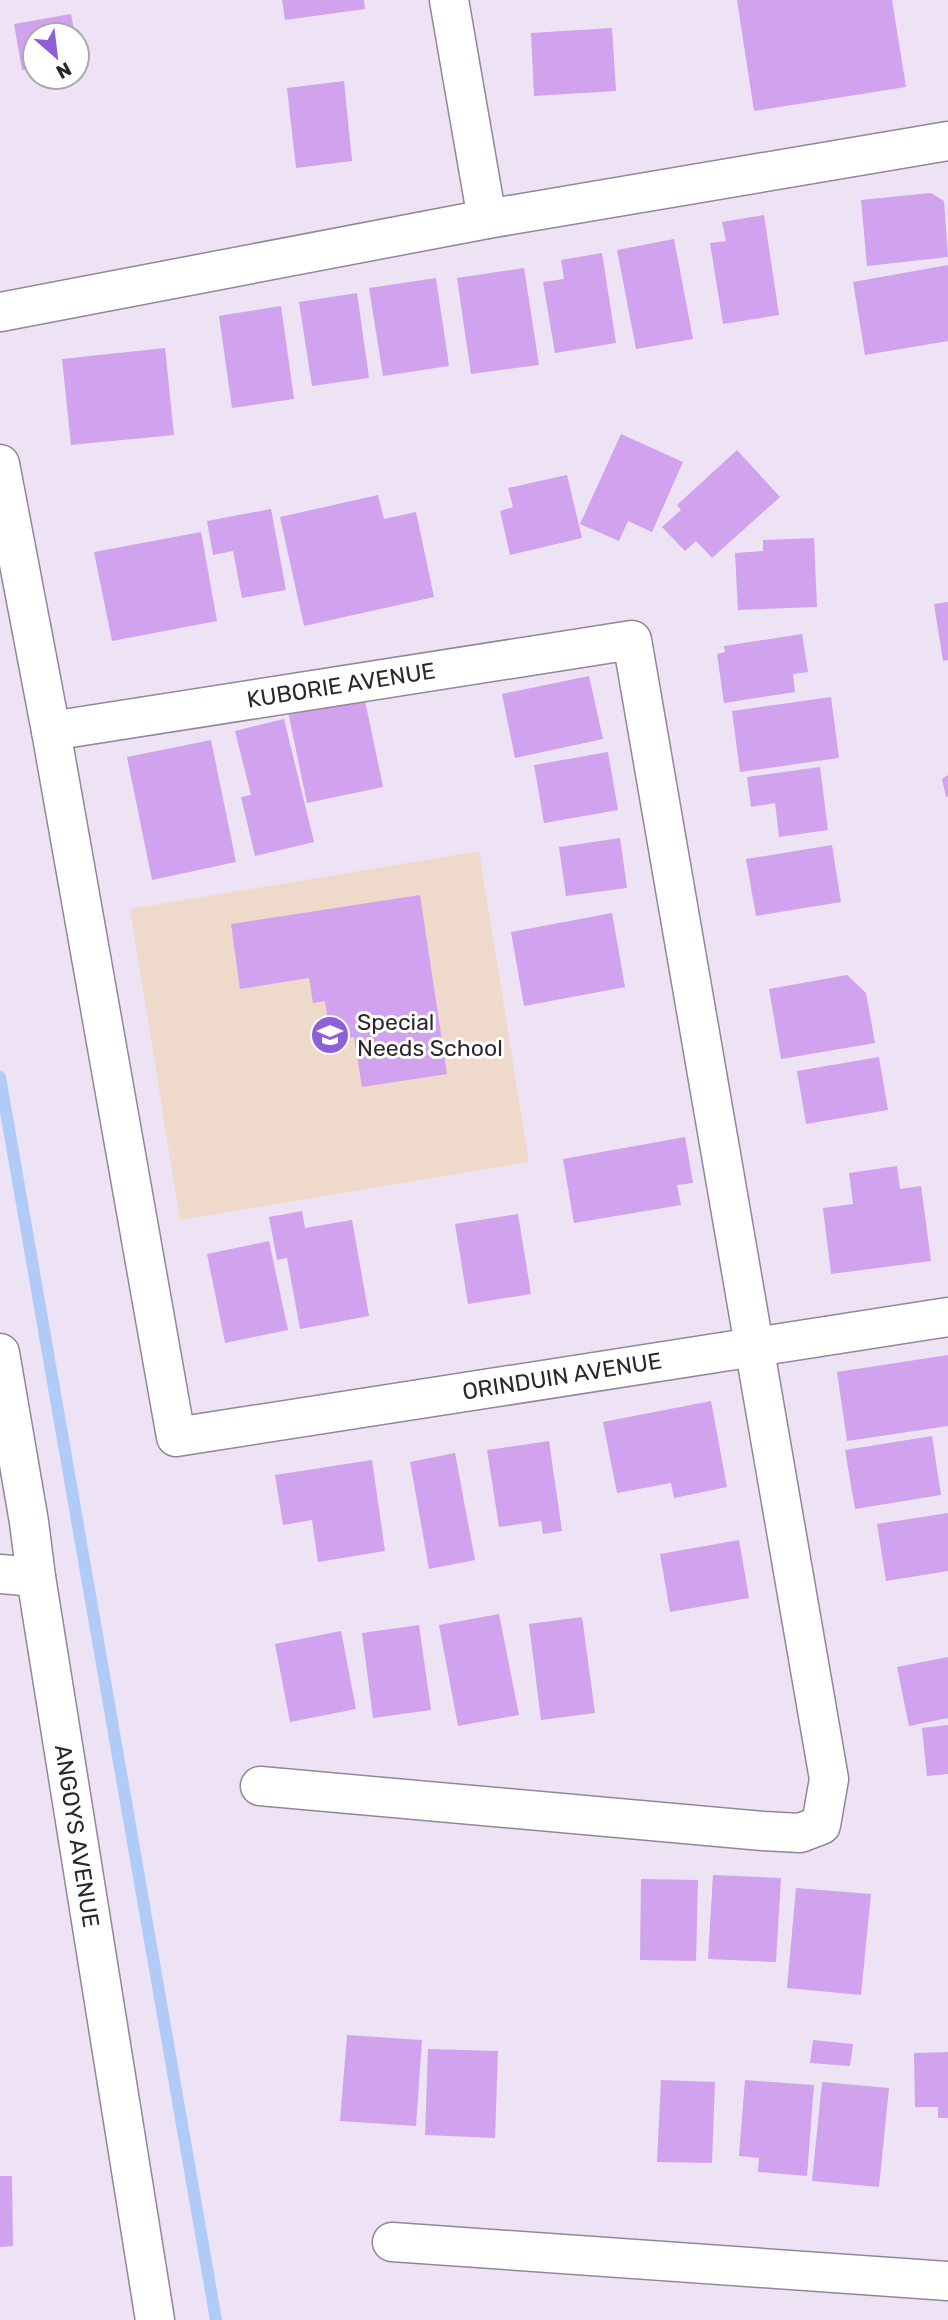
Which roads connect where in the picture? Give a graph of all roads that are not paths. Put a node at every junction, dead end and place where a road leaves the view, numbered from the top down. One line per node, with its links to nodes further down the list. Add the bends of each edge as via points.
1 (449, 0): 3 (street)
2 (948, 141): 3 (street)
3 (487, 219): 4 (street)
4 (0, 312)
5 (0, 464): 6 (street)
6 (51, 731): 8 (street, ORINDUIN AVENUE, via 176,1437); 8 (street, KUBORIE AVENUE, via 632,640)
7 (948, 1317): 8 (street, ORINDUIN AVENUE)
8 (755, 1345): 11 (street, via 829,1779 821,1825 800,1833 763,1831)
9 (0, 1353): 10 (street, ANGOYS AVENUE, via 29,1522)
10 (18, 1576): 14 (street, ANGOYS AVENUE)
11 (260, 1786)
12 (392, 2242): 13 (street)
13 (948, 2281)
14 (155, 2320)

